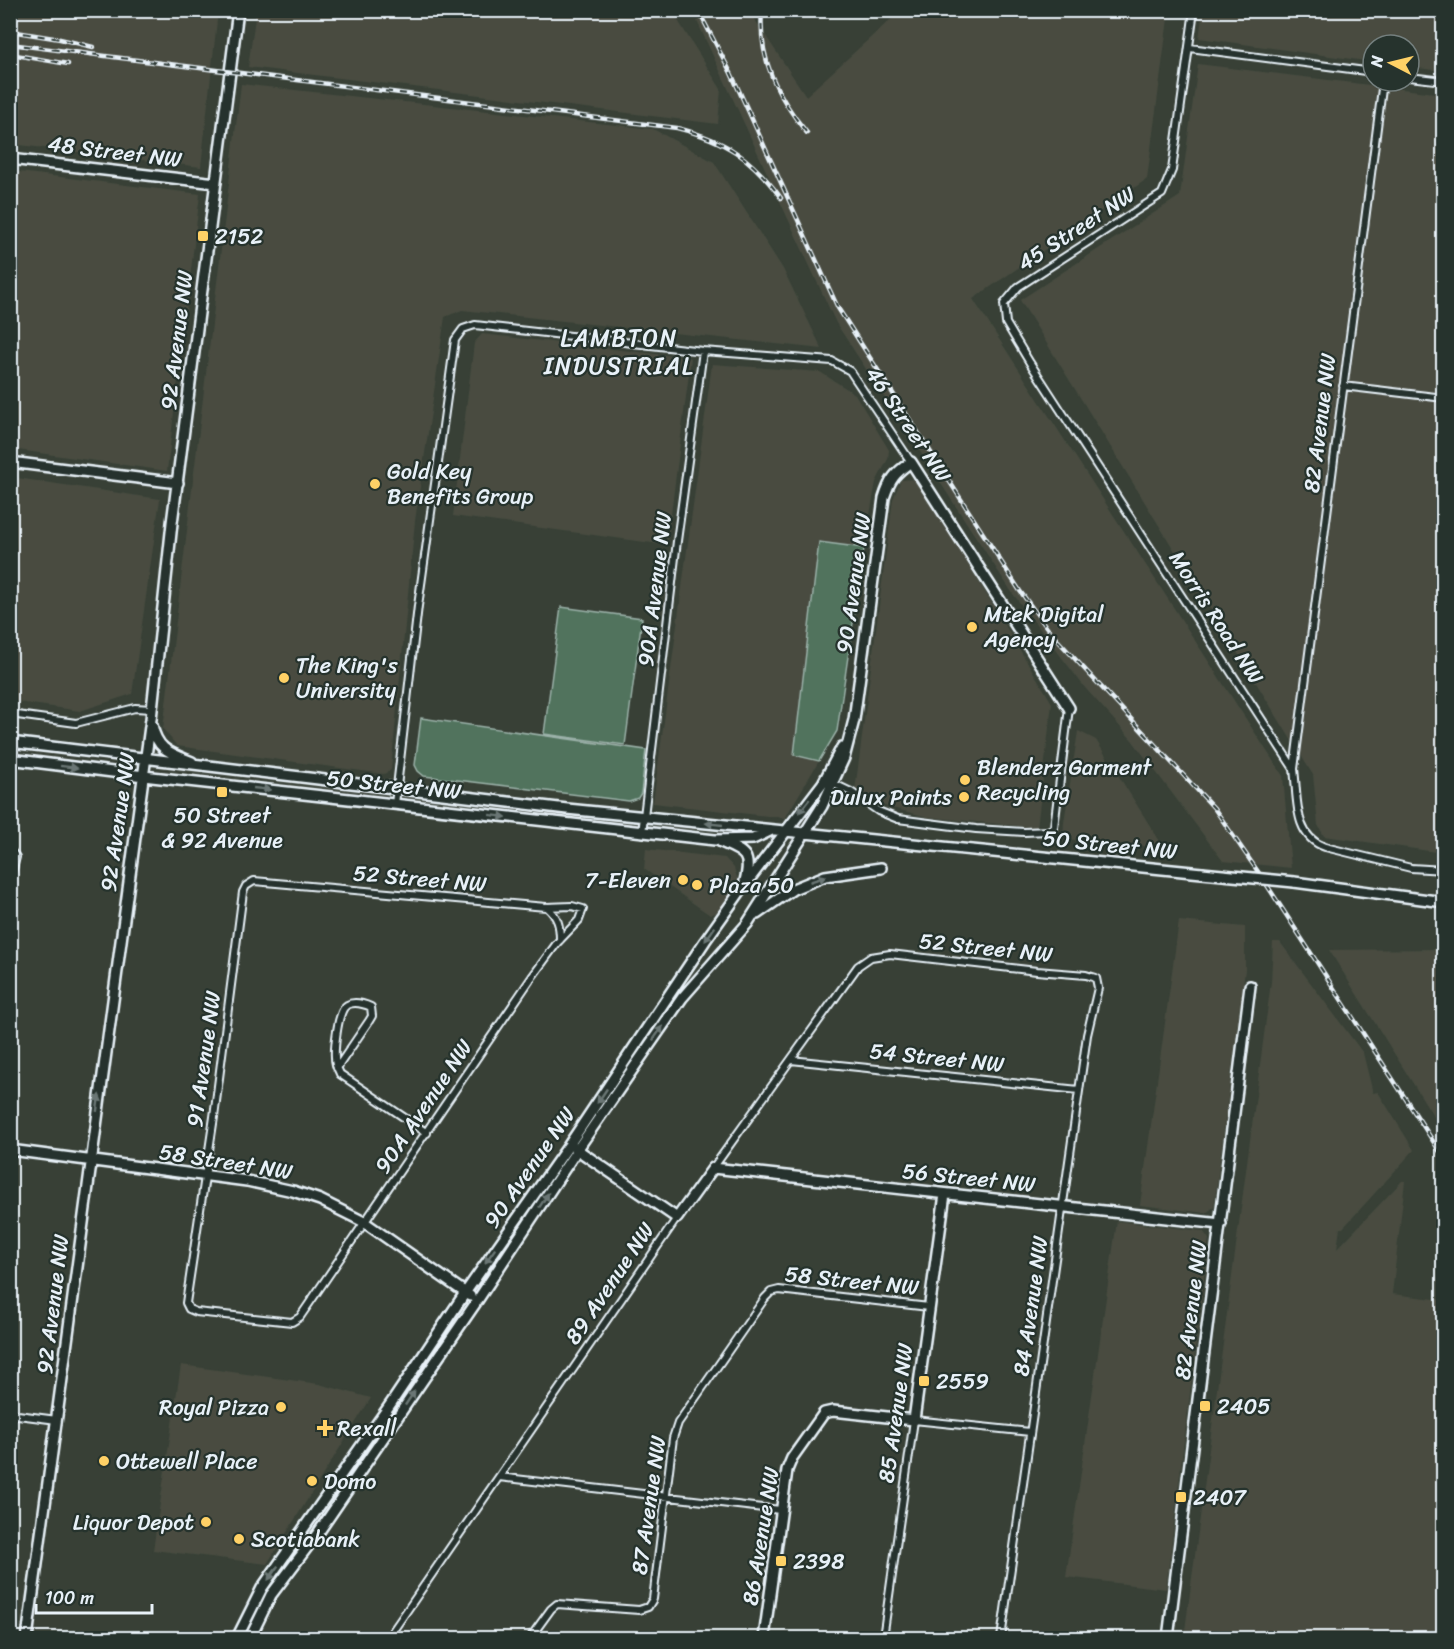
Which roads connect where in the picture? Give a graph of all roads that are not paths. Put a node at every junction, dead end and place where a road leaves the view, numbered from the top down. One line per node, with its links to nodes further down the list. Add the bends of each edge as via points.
1 (238, 10): 9 (main road, 92 Avenue NW)
2 (1194, 10): 3 (street)
3 (1190, 48): 4 (street); 10 (street, 45 Street NW, via 1172,170 1162,194 1018,287)
4 (1361, 70)
5 (1421, 78): 6 (street)
6 (1443, 81)
7 (1381, 93): 12 (street, 82 Avenue NW)
8 (10, 159): 9 (main road, 48 Street NW)
9 (216, 183): 16 (main road, 92 Avenue NW)
10 (1004, 304): 24 (street, Morris Road NW, via 1006,323 1030,363)
11 (703, 351): 15 (street, 46 Street NW, via 832,361 850,371); 27 (street, 46 Street NW, via 475,325 463,329 455,340); 29 (street, 90A Avenue NW)
12 (1343, 386): 13 (street); 24 (street, 82 Avenue NW)
13 (1443, 398)
14 (10, 462): 16 (main road)
15 (911, 462): 17 (main road, 46 Street NW); 26 (main road, 90 Avenue NW, via 890,480 885,498 854,720)
16 (178, 483): 19 (main road, 92 Avenue NW)
17 (1069, 708): 26 (street, via 1054,828 1049,831 976,829 898,819)
18 (10, 714): 19 (street, via 76,723 135,708)
19 (151, 714): 22 (main road, 92 Avenue NW); 23 (main road, via 161,747)
20 (10, 742): 22 (main road, 50 Street NW)
21 (10, 759): 25 (main road, 50 Street NW, one-way to 25)
22 (145, 759): 23 (main road, 50 Street NW); 25 (main road, 92 Avenue NW)
23 (202, 766): 27 (main road, 50 Street NW)
24 (1294, 769): 37 (street, Morris Road NW, via 1302,828 1316,844 1411,868)
25 (143, 776): 28 (main road, 50 Street NW, one-way to 28); 55 (main road, 92 Avenue NW, one-way to 25)
26 (829, 782): 31 (main road, 90 Avenue NW, one-way to 31); 33 (main road, 90 Avenue NW)
27 (397, 788): 28 (street); 29 (main road, 50 Street NW)
28 (395, 804): 32 (main road, 50 Street NW, one-way to 32)
29 (644, 816): 30 (main road, 50 Street NW, one-way to 29); 32 (street, 90A Avenue NW)
30 (772, 830): 31 (main road, 50 Street NW); 34 (main road, 50 Street NW, via 753,839)
31 (785, 831): 33 (main road, 50 Street NW); 40 (main road, 90 Avenue NW)
32 (642, 832): 34 (main road, 50 Street NW)
33 (806, 833): 41 (main road, 50 Street NW, bridge, via 1294,882); 44 (main road, 90 Avenue NW)
34 (715, 840): 40 (main road, via 747,858)
35 (12, 851): 38 (street, via 16,857)
36 (881, 868): 44 (main road, one-way to 36, via 825,876)
37 (1443, 870)
38 (10, 880)
39 (254, 881): 42 (street, 52 Street NW); 57 (street, 91 Avenue NW, via 243,892)
40 (744, 886): 53 (main road, 90 Avenue NW, one-way to 53)
41 (1443, 902)
42 (547, 907): 43 (street, 52 Street NW); 45 (street, via 556,916)
43 (583, 909): 45 (street, 90A Avenue NW, via 579,920)
44 (750, 919): 53 (main road, 90 Avenue NW, one-way to 44, via 682,998)
45 (560, 940): 52 (street, 90A Avenue NW)
46 (871, 957): 47 (street, 52 Street NW, via 890,954); 49 (street, 89 Avenue NW, via 858,966)
47 (1096, 978): 51 (street, 84 Avenue NW, via 1098,988)
48 (1250, 986): 62 (main road, 82 Avenue NW)
49 (791, 1060): 51 (street, 54 Street NW); 56 (street, 89 Avenue NW)
50 (337, 1068): 50 (street, via 372,1016 370,1007 355,1003 340,1012); 52 (street, via 340,1074)
51 (1079, 1090): 59 (street, 84 Avenue NW)
52 (427, 1133): 61 (street, 90A Avenue NW)
53 (573, 1147): 60 (main road); 64 (main road, 90 Avenue NW, one-way to 64); 65 (main road, 90 Avenue NW, one-way to 53)
54 (10, 1150): 55 (main road, 58 Street NW)
55 (91, 1161): 57 (main road, 58 Street NW); 69 (main road, 92 Avenue NW)
56 (713, 1168): 58 (main road, 56 Street NW); 60 (main road, 89 Avenue NW)
57 (204, 1175): 61 (main road, 58 Street NW, via 293,1191); 67 (street, 91 Avenue NW, via 186,1303 189,1309)
58 (945, 1194): 59 (main road, 56 Street NW); 66 (main road, 85 Avenue NW)
59 (1063, 1206): 62 (main road, 56 Street NW); 71 (street, 84 Avenue NW)
60 (677, 1218): 72 (street, 89 Avenue NW)
61 (364, 1222): 64 (main road, 58 Street NW); 67 (street, 90A Avenue NW, via 300,1317)
62 (1221, 1224): 83 (main road, 82 Avenue NW)
63 (771, 1292): 66 (street, 58 Street NW); 73 (street, 87 Avenue NW, via 678,1422)
64 (465, 1293): 65 (main road, 58 Street NW); 76 (main road, 90 Avenue NW, one-way to 76, via 262,1588)
65 (477, 1301): 77 (main road, 90 Avenue NW, one-way to 65, via 271,1595)
66 (929, 1307): 70 (main road, 85 Avenue NW)
67 (292, 1322)
68 (10, 1414): 69 (street)
69 (57, 1420): 75 (main road, 92 Avenue NW)
70 (914, 1420): 71 (street); 74 (main road, 86 Avenue NW, via 824,1413 792,1458); 81 (street, 85 Avenue NW)
71 (1030, 1432): 82 (street, 84 Avenue NW)
72 (499, 1477): 73 (street); 78 (street, 89 Avenue NW)
73 (666, 1497): 74 (street); 79 (street, 87 Avenue NW, via 653,1599 648,1607 639,1610 556,1604)
74 (780, 1510): 80 (main road, 86 Avenue NW)
75 (27, 1638)
76 (237, 1638)
77 (250, 1638)
78 (388, 1638)
79 (530, 1638)
80 (764, 1638)
81 (883, 1638)
82 (1001, 1638)
83 (1168, 1638)

